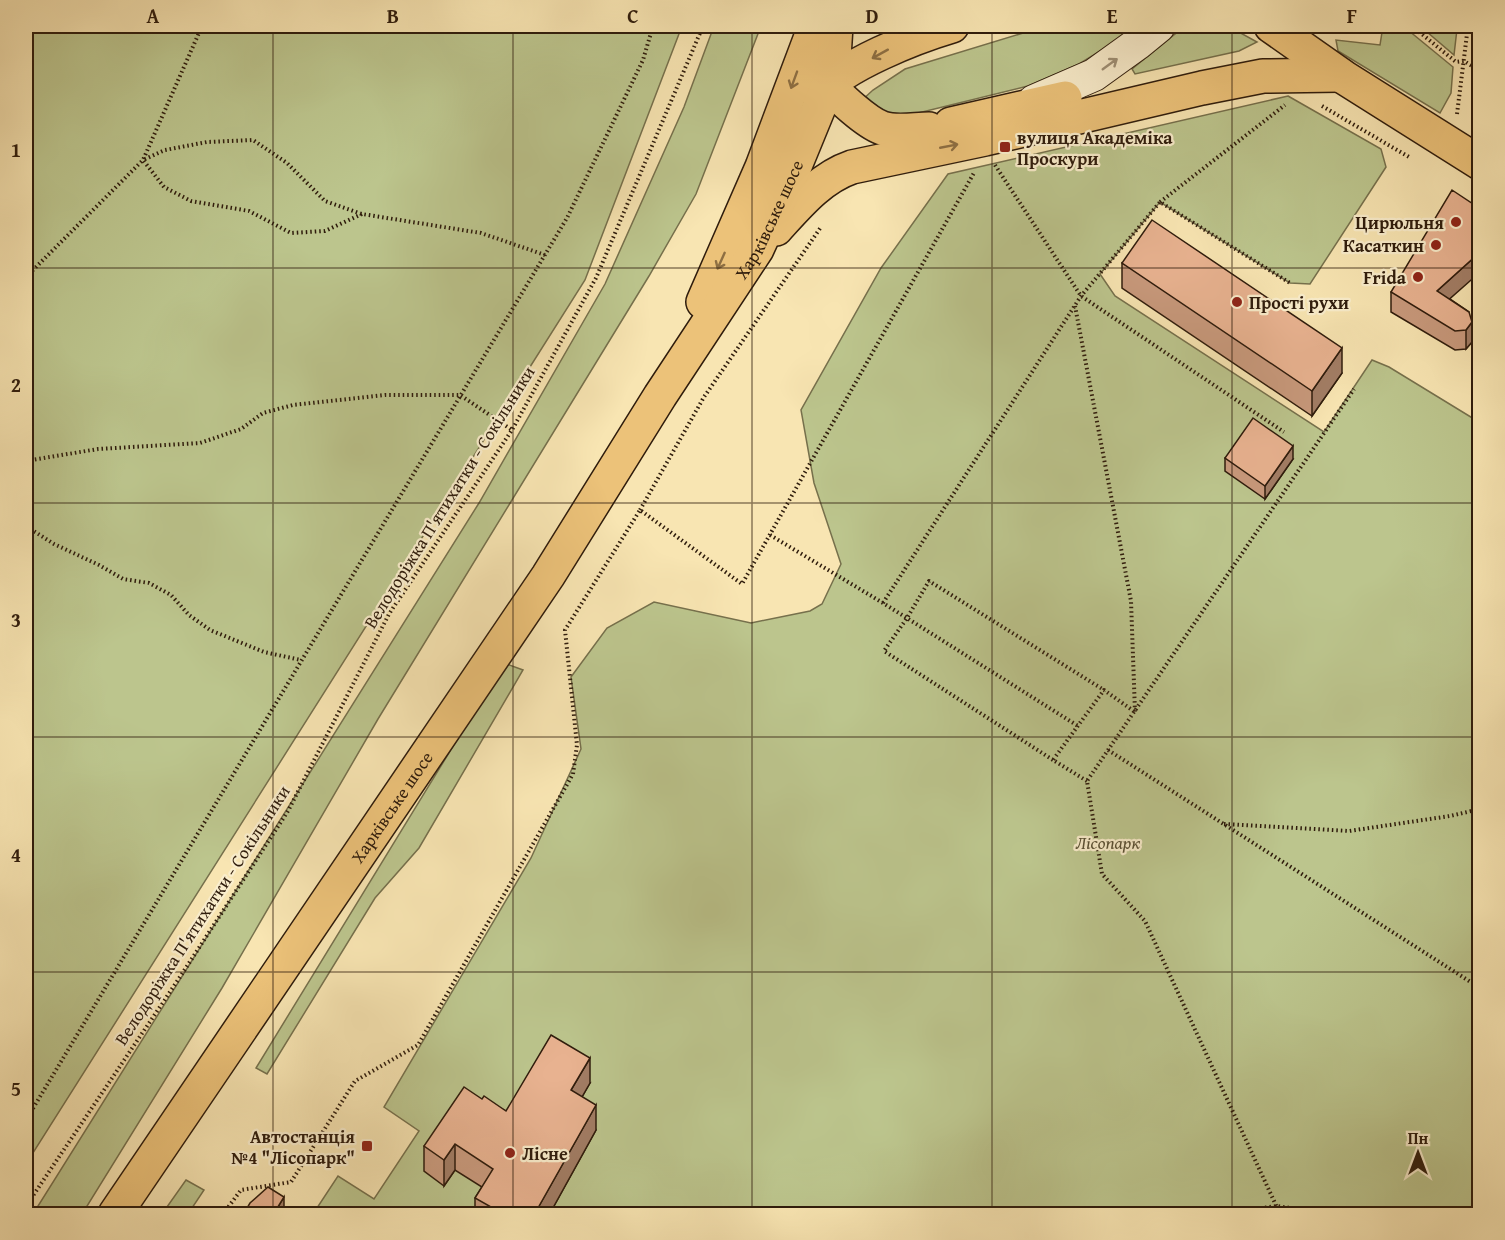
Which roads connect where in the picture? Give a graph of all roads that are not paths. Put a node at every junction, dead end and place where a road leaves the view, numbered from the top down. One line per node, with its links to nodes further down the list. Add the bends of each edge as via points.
1 (815, 26): 12 (main road, Харківське шосе, one-way to 12)
2 (823, 26): 8 (main road)
3 (836, 26): 8 (main road, Харківське шосе)
4 (1159, 26): 9 (street, one-way to 4, via 1094,75)
5 (932, 27): 8 (main road, one-way to 8)
6 (1275, 27): 7 (main road)
7 (1340, 75): 9 (main road, via 1300,63 1258,61); 11 (main road); 13 (main road, one-way to 7, via 1263,76)
8 (829, 82): 10 (main road, via 866,119 883,129); 12 (main road); 14 (main road, Харківське шосе)
9 (1019, 107): 10 (main road)
10 (929, 129): 13 (main road)
11 (1479, 162)
12 (762, 167): 16 (main road, Харківське шосе, one-way to 16)
13 (836, 172): 14 (main road, via 810,193)
14 (757, 249): 16 (main road, Харківське шосе)
15 (1479, 391): 17 (lane)
16 (660, 396): 18 (main road, Харківське шосе, via 548,576)
17 (1479, 398)
18 (115, 1215)

